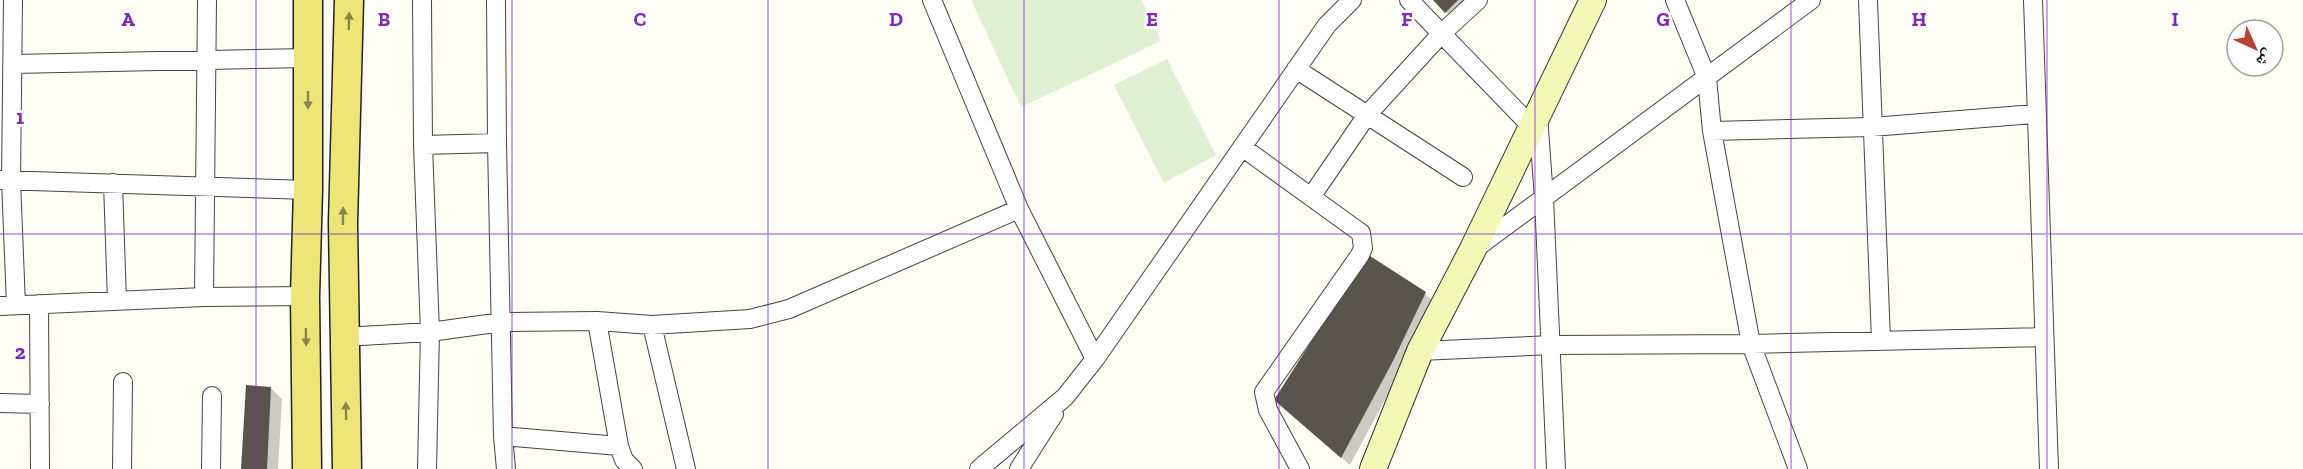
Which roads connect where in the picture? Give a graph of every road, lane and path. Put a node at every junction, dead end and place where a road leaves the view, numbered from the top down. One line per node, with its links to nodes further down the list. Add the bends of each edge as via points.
1 (13, 0): 19 (street)
2 (207, 0): 18 (street)
3 (308, 0): 17 (main road)
4 (349, 0): 48 (main road, one-way to 4)
5 (422, 0): 28 (street)
6 (496, 0): 27 (street)
7 (932, 0): 37 (street)
8 (1352, 0): 20 (street, via 1327,25)
9 (1409, 0): 16 (street)
10 (1478, 0): 16 (street)
11 (1593, 0): 24 (main road)
12 (1675, 0): 21 (street)
13 (1811, 0): 21 (street)
14 (1868, 0): 25 (street)
15 (2033, 0): 22 (street)
16 (1441, 33): 23 (street); 24 (street)
17 (309, 58): 18 (street); 34 (main road, one-way to 34)
18 (206, 61): 19 (street); 33 (street)
19 (14, 64): 31 (street)
20 (1296, 69): 23 (street); 29 (street)
21 (1707, 78): 26 (street); 36 (street)
22 (2036, 114): 25 (street); 49 (street)
23 (1368, 116): 30 (street); 35 (street)
24 (1535, 120): 36 (street); 38 (main road)
25 (1872, 127): 26 (street); 50 (street)
26 (1712, 131): 51 (street)
27 (497, 143): 28 (street); 45 (street)
28 (423, 145): 47 (street)
29 (1242, 147): 35 (street); 54 (street)
30 (1463, 177)
31 (6, 180): 32 (street); 43 (street)
32 (113, 183): 33 (street); 41 (street)
33 (205, 186): 34 (street); 40 (street)
34 (308, 190): 39 (main road)
35 (1311, 197): 73 (street, via 1361,233 1363,241 1360,255 1264,392 1268,410)
36 (1544, 198): 38 (street); 52 (street)
37 (1019, 209): 46 (street, via 789,309 750,319); 54 (street)
38 (1472, 251): 53 (main road)
39 (305, 296): 40 (street); 65 (main road, one-way to 65)
40 (204, 297): 41 (street)
41 (117, 301): 42 (street)
42 (39, 304): 43 (street); 59 (street)
43 (8, 305)
44 (597, 321): 45 (street); 46 (street); 61 (street)
45 (502, 322): 47 (street); 60 (street)
46 (652, 325): 70 (street)
47 (430, 332): 48 (street); 67 (street)
48 (344, 337): 66 (main road, one-way to 48)
49 (2044, 337): 50 (street); 77 (street)
50 (1881, 341): 51 (street)
51 (1751, 344): 52 (street); 76 (street)
52 (1551, 345): 53 (street); 75 (street)
53 (1420, 351): 74 (main road)
54 (1095, 359): 57 (street)
55 (123, 382): 63 (street)
56 (212, 396): 64 (street)
57 (1065, 397): 71 (street); 72 (street)
58 (0, 403): 59 (street)
59 (40, 404): 62 (street)
60 (503, 436): 61 (street); 68 (street)
61 (619, 446): 69 (street, via 624,460)
62 (40, 469)
63 (122, 469)
64 (211, 469)
65 (307, 469)
66 (347, 469)
67 (427, 469)
68 (506, 469)
69 (633, 469)
70 (687, 469)
71 (979, 469)
72 (1018, 469)
73 (1300, 469)
74 (1373, 469)
75 (1556, 469)
76 (1798, 469)
77 (2049, 469)

